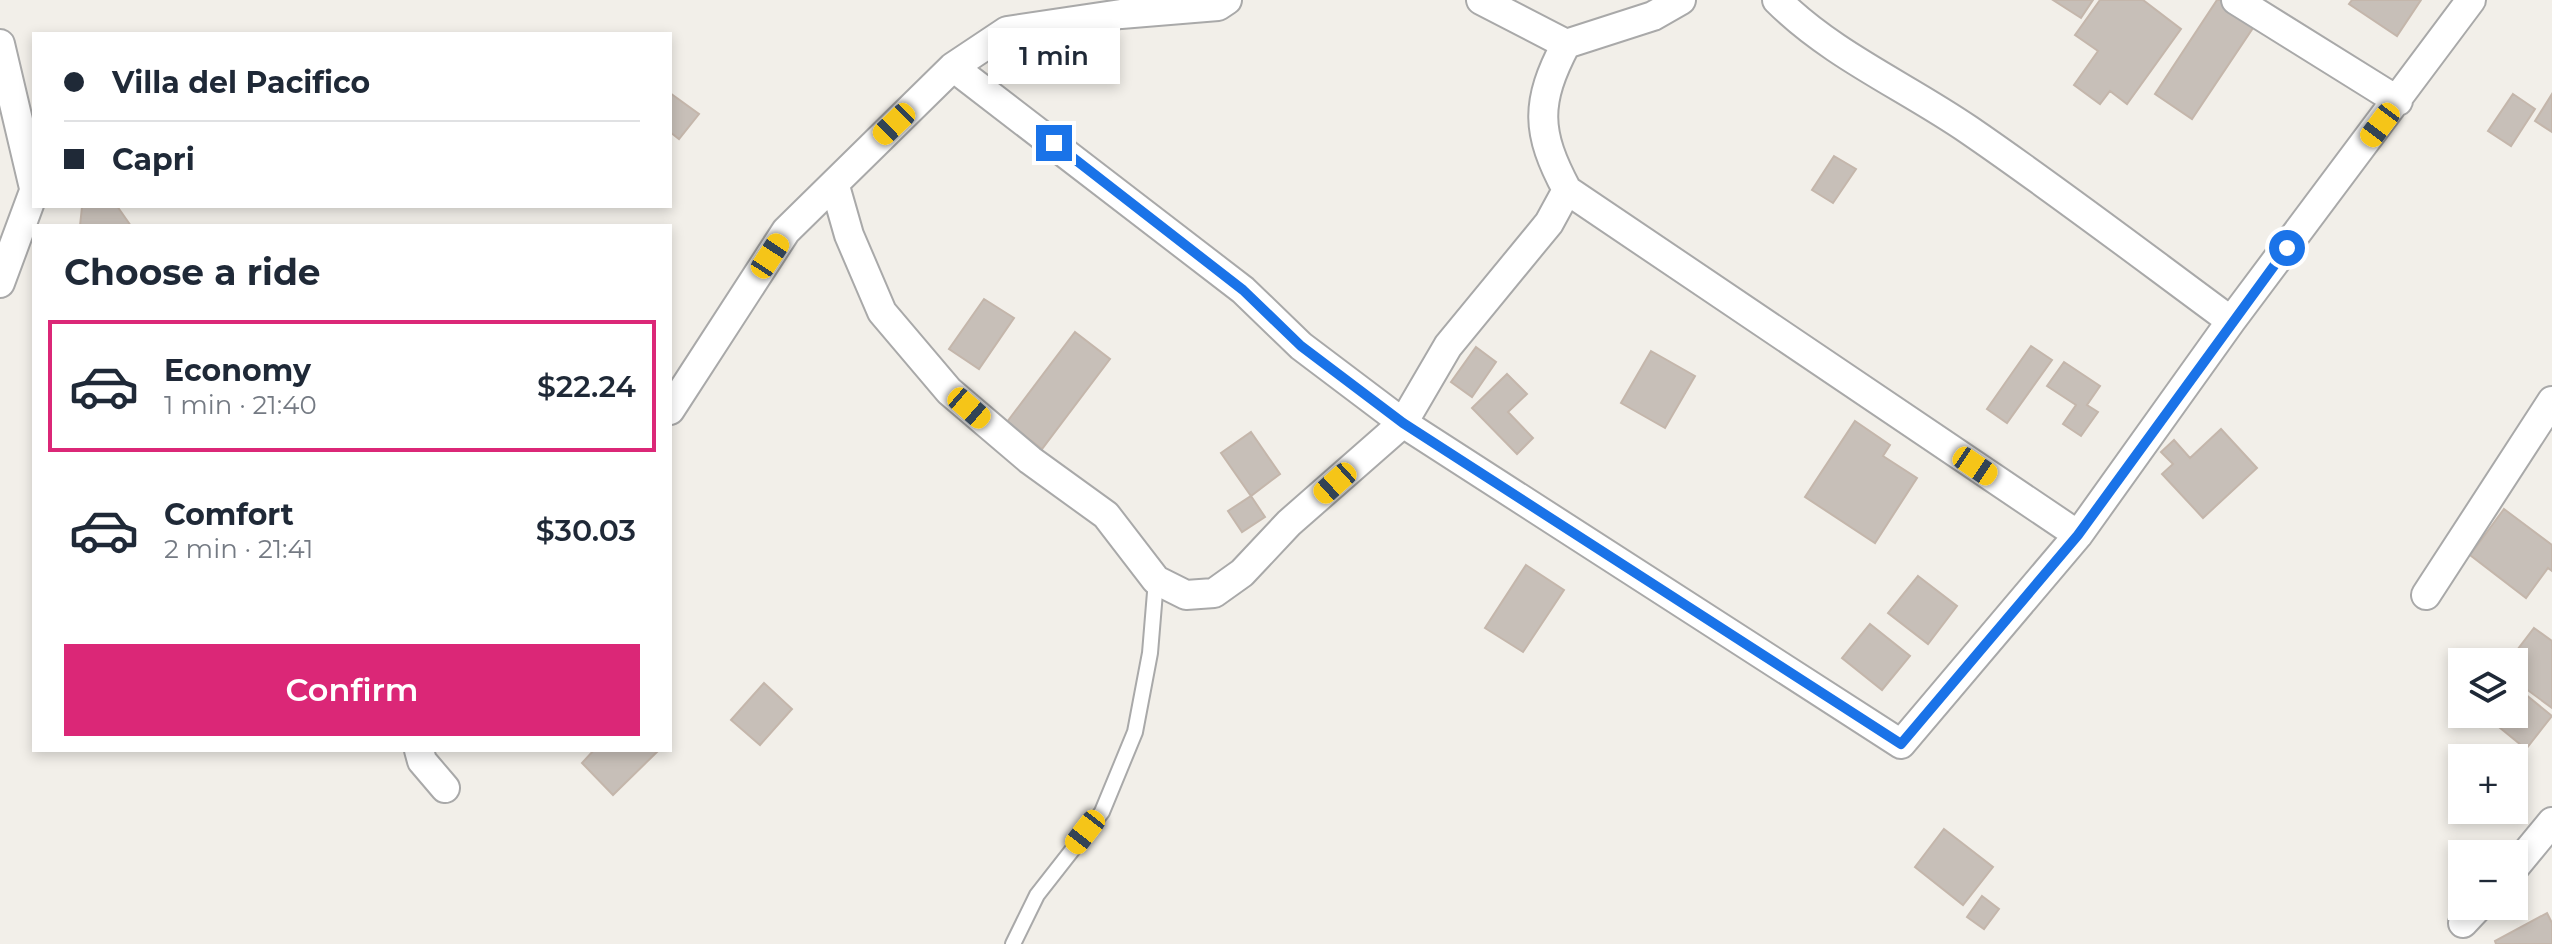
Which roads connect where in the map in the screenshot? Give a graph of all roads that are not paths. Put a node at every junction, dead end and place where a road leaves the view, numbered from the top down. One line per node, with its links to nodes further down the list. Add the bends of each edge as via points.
1 (1227, 0): 9 (street, via 1218,6 1007,31)
2 (1481, 0): 8 (street)
3 (1681, 0): 8 (street, via 1653,16)
4 (1777, 0): 16 (street, via 1797,21 1966,128)
5 (2236, 0): 10 (street)
6 (2471, 0): 10 (street)
7 (0, 44): 11 (street)
8 (1566, 44): 13 (street, via 1548,78 1542,127)
9 (953, 67): 12 (street); 19 (street, via 1177,237 1301,346)
10 (2398, 101): 16 (street)
11 (32, 180)
12 (835, 186): 18 (street, via 786,231); 21 (street, via 849,235 882,312 949,391 1106,515)
13 (1567, 190): 19 (street, via 1549,223 1448,346); 20 (street)
14 (32, 195): 15 (street)
15 (0, 283)
16 (2231, 321): 20 (street)
17 (2552, 401): 22 (street)
18 (672, 407)
19 (1403, 423): 20 (street, via 1901,744); 21 (street, via 1214,593 1186,595)
20 (2078, 535)
21 (1156, 580): 27 (lane, via 1150,653 1135,732 1102,812 1037,895)
22 (2426, 595)
23 (420, 752): 24 (street)
24 (445, 788)
25 (2551, 829): 26 (street)
26 (2528, 853)
27 (1013, 944)

